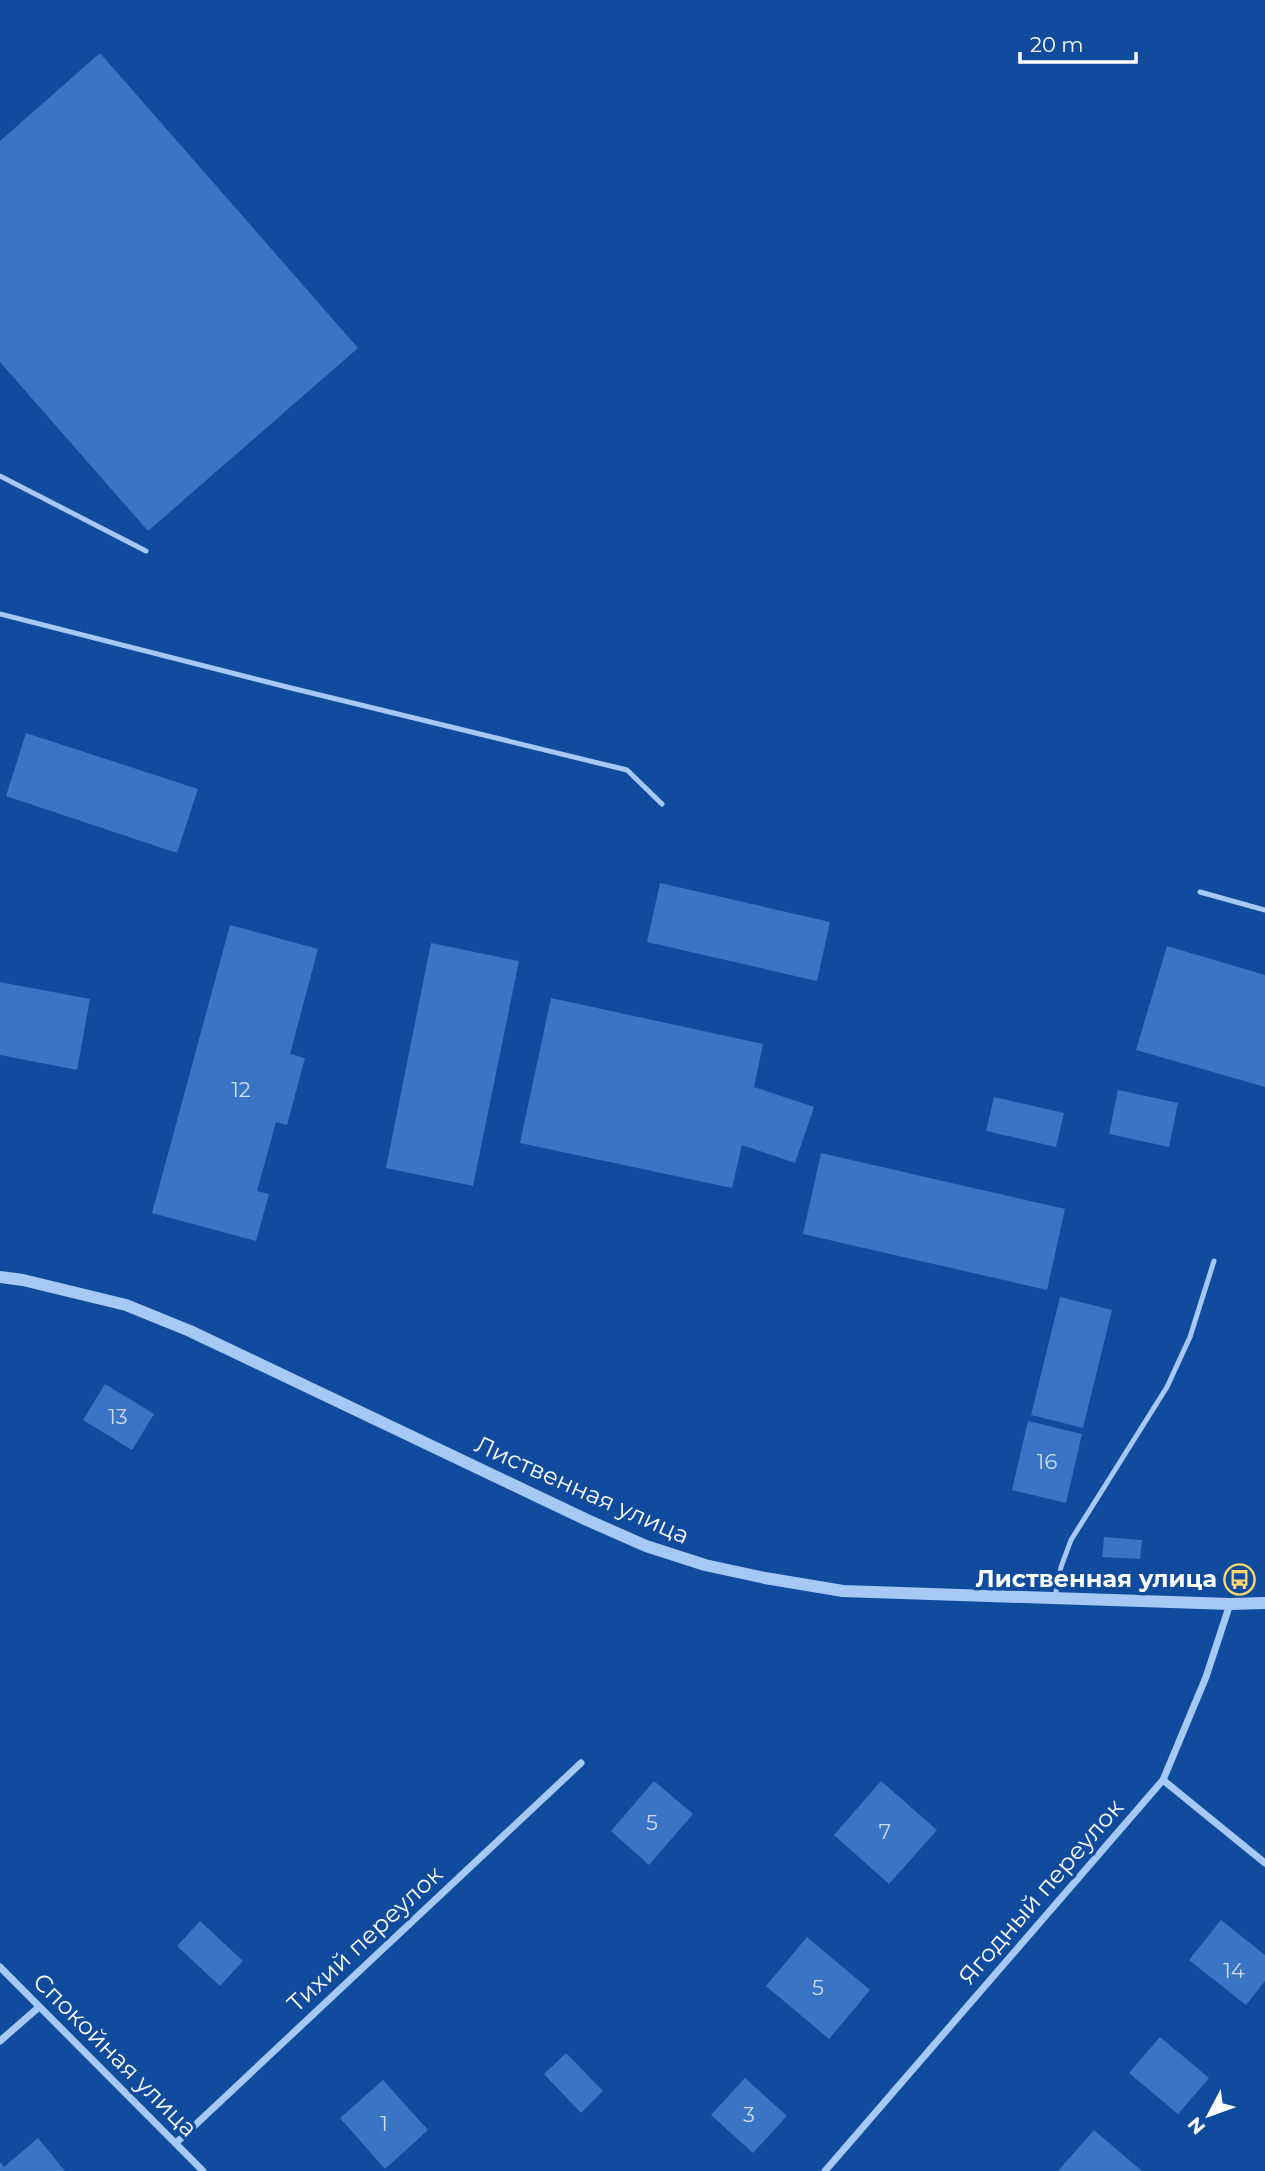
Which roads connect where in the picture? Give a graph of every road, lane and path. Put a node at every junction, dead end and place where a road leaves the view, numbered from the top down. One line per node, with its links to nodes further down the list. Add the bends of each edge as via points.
1 (0, 476): 2 (lane)
2 (146, 551)
3 (0, 614): 4 (lane, via 627,770)
4 (662, 804)
5 (1200, 892): 6 (lane)
6 (1265, 910)
7 (1214, 1261): 9 (lane, via 1190,1337 1167,1387 1071,1540)
8 (0, 1277): 9 (street, Лиственная улица, via 139,1310 587,1520 705,1565 843,1591)
9 (1055, 1598): 11 (street, Лиственная улица)
10 (1265, 1603): 11 (street, Лиственная улица)
11 (1230, 1604): 13 (street, Ягодный переулок, via 1206,1677)
12 (581, 1763): 18 (street, Тихий переулок)
13 (1163, 1780): 14 (street); 20 (street, Ягодный переулок)
14 (1265, 1863)
15 (0, 1967): 16 (street, Спокойная улица)
16 (38, 2007): 17 (street); 18 (street, Спокойная улица)
17 (0, 2041)
18 (176, 2143): 19 (street, Спокойная улица)
19 (203, 2171)
20 (825, 2171)

